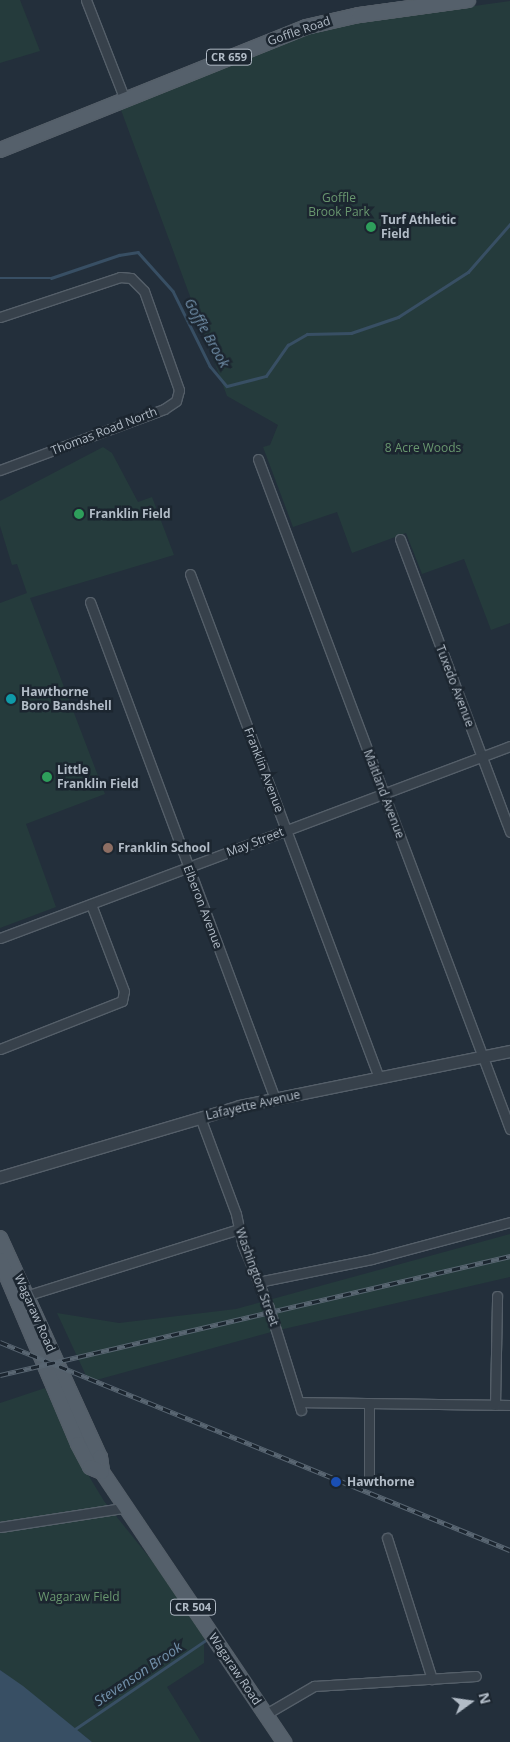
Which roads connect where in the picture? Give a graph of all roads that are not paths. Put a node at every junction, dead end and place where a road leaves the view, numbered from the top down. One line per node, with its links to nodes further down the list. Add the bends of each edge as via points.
1 (86, 0): 3 (street)
2 (468, 0): 3 (main road, Goffle Road / CR 659, via 314,24)
3 (126, 100): 4 (main road, Goffle Road / CR 659)
4 (0, 150)
5 (0, 317): 7 (street, Thomas Road North, via 120,277 131,278 144,291 179,390 176,401 164,409)
6 (258, 459): 13 (street, Maitland Avenue)
7 (0, 470)
8 (400, 539): 12 (street, Tuxedo Avenue)
9 (190, 574): 14 (street, Franklin Avenue)
10 (90, 602): 16 (street, Elberon Avenue)
11 (510, 746): 12 (street, May Street)
12 (482, 757): 13 (street, May Street); 15 (street, Tuxedo Avenue)
13 (384, 794): 14 (street, May Street); 21 (street, Maitland Avenue)
14 (286, 830): 16 (street, May Street); 22 (street, Franklin Avenue)
15 (510, 832)
16 (189, 867): 17 (street, May Street); 23 (street, Elberon Avenue)
17 (91, 904): 18 (street, May Street); 19 (street, via 124,991 122,1001)
18 (0, 938)
19 (0, 1049)
20 (510, 1052): 21 (street, Lafayette Avenue)
21 (483, 1057): 22 (street, Lafayette Avenue); 25 (street, Maitland Avenue)
22 (379, 1078): 23 (street, Lafayette Avenue)
23 (276, 1099): 24 (street, Lafayette Avenue)
24 (200, 1117): 26 (street, Lafayette Avenue); 28 (street, Washington Street)
25 (510, 1129)
26 (0, 1177)
27 (510, 1222): 31 (street, via 372,1259)
28 (238, 1229): 31 (street, Washington Street); 33 (street)
29 (0, 1238): 33 (main road, Wagaraw Road / CR 504)
30 (0, 1260): 33 (main road, Wagaraw Road / CR 504)
31 (258, 1282): 34 (street, Washington Street, via 300,1406)
32 (497, 1296): 35 (street)
33 (21, 1298): 38 (main road, Wagaraw Road / CR 504, via 78,1444 90,1467 102,1472)
34 (369, 1403): 35 (street); 37 (street)
35 (495, 1405): 36 (street)
36 (510, 1405)
37 (369, 1477)
38 (123, 1508): 39 (street); 43 (main road, Wagaraw Road / CR 504)
39 (0, 1527)
40 (387, 1538): 42 (street)
41 (476, 1676): 42 (street)
42 (432, 1679): 43 (street, via 314,1686)
43 (266, 1714): 44 (main road, Wagaraw Road / CR 504)
44 (284, 1742)

